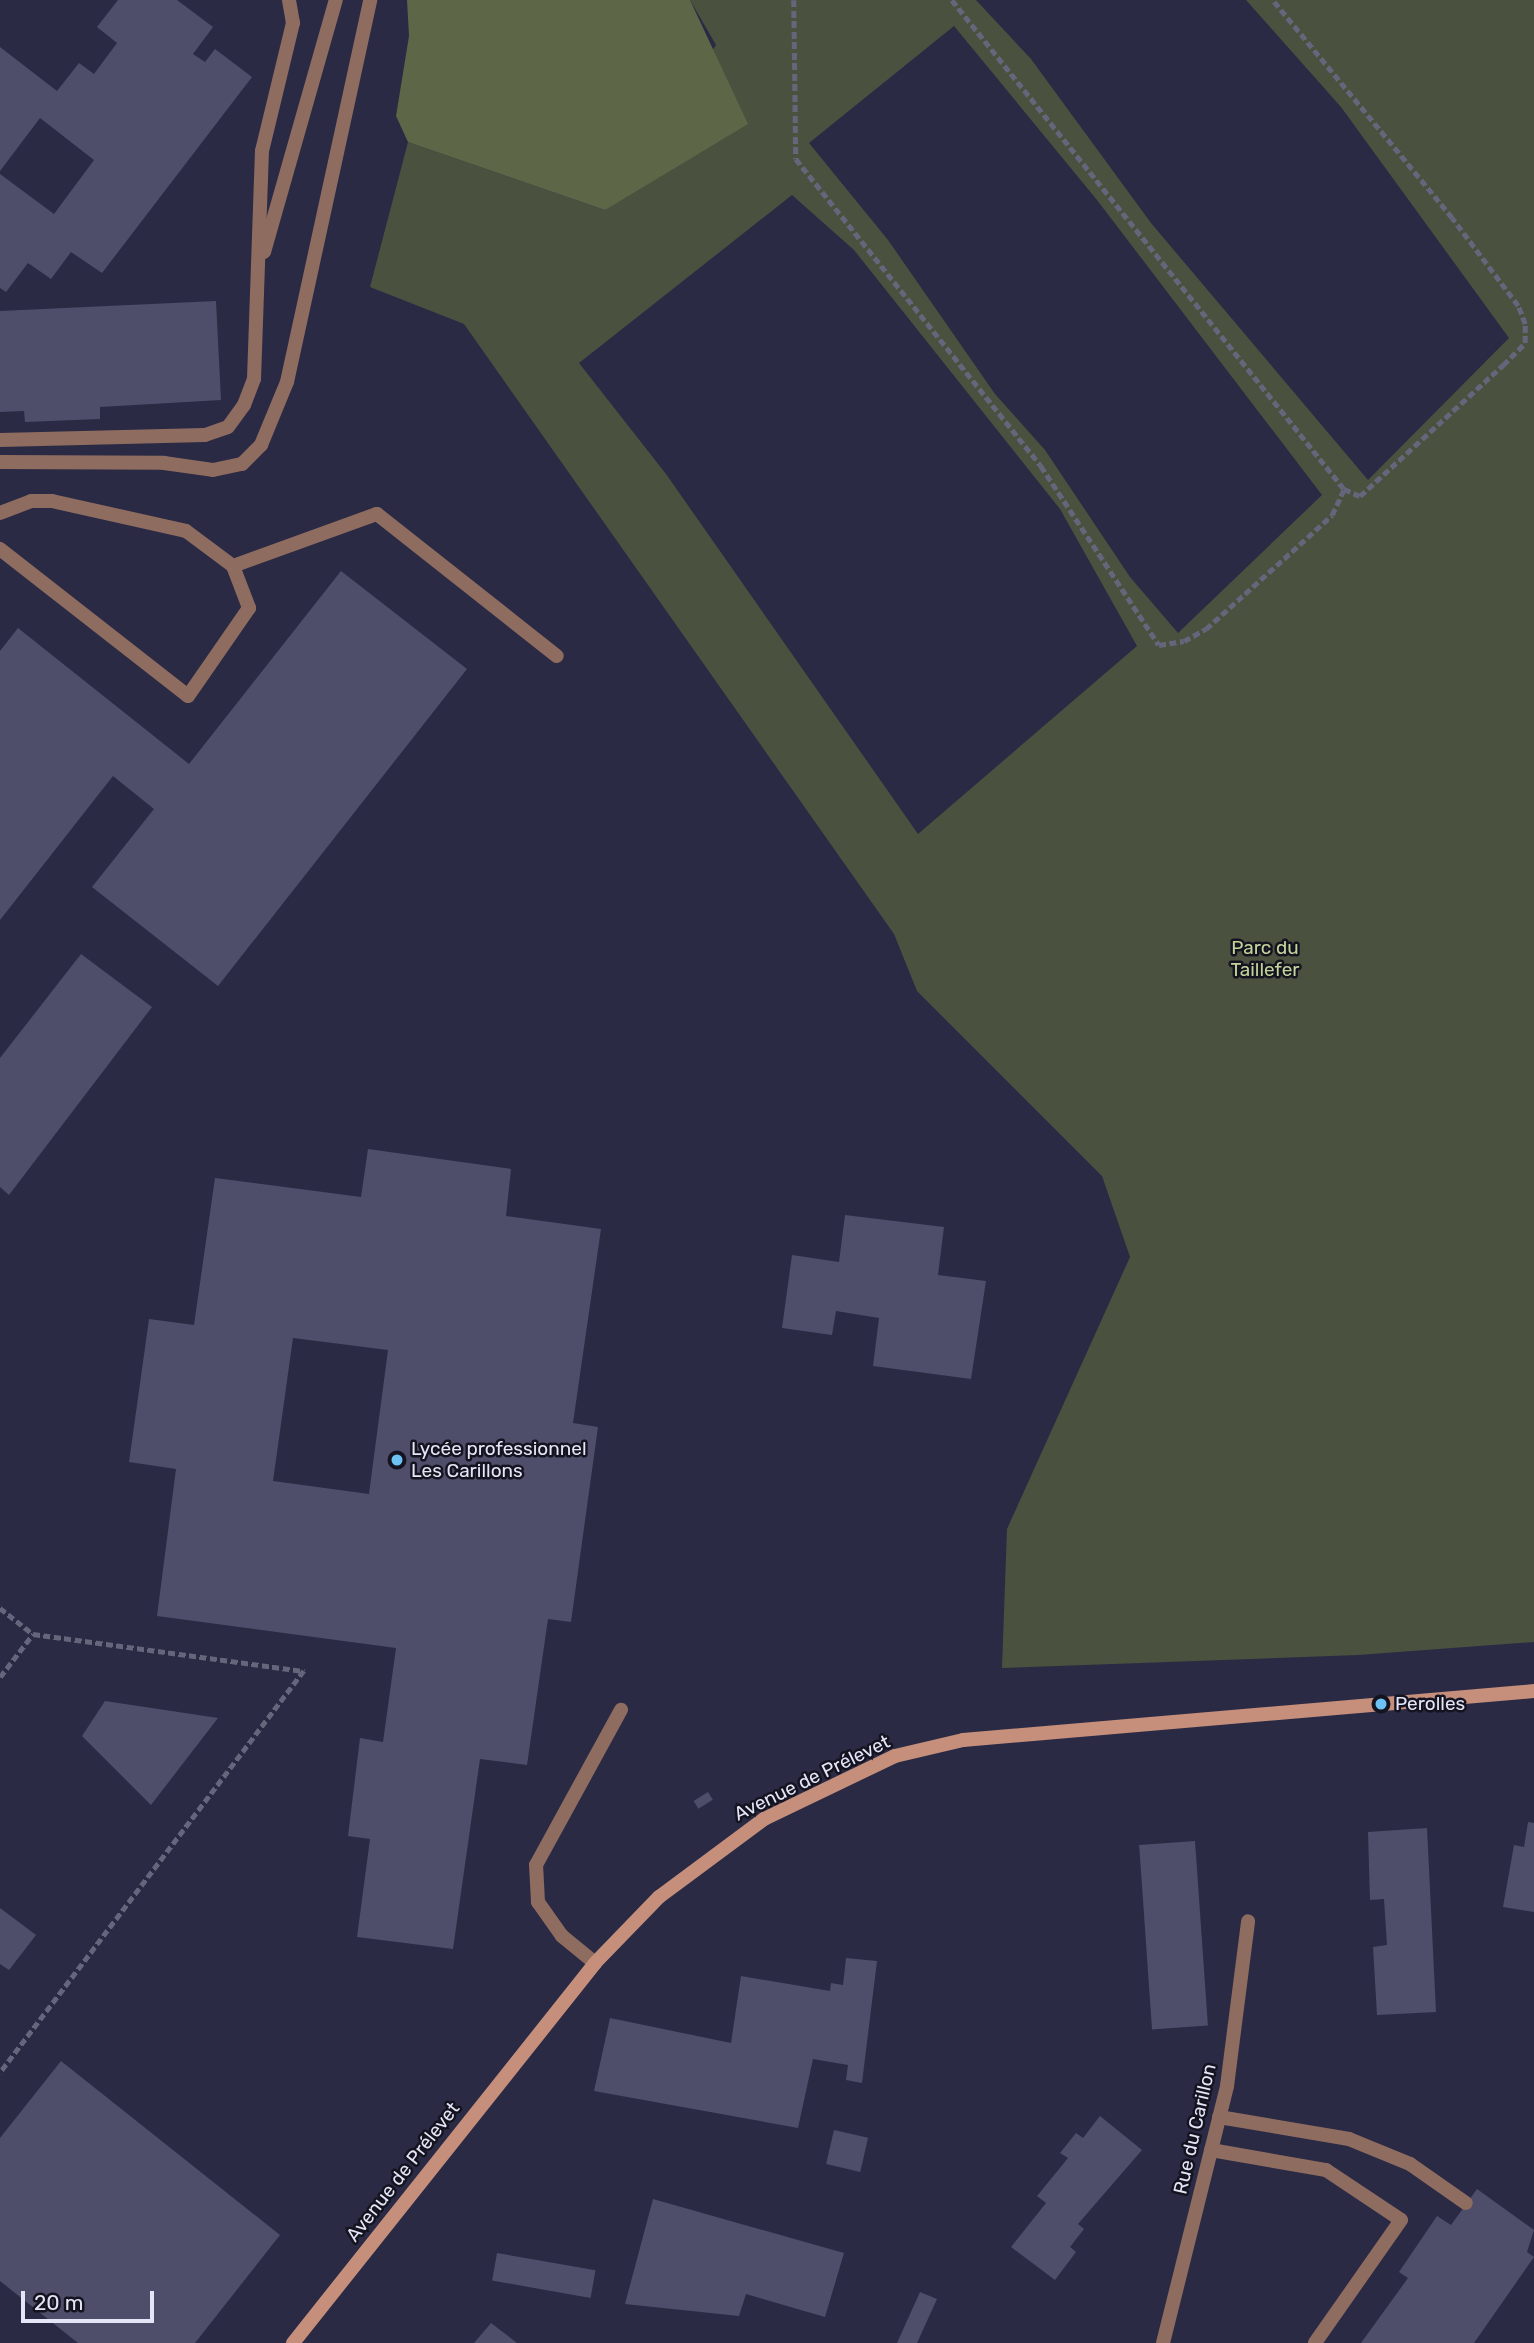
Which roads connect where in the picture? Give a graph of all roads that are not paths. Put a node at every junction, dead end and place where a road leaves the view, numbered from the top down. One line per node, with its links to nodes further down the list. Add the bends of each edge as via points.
1 (289, 0): 4 (street, via 293,23 262,151)
2 (336, 0): 4 (street, via 279,215)
3 (370, 0): 6 (street, via 287,382 261,446 242,464 213,470 164,463)
4 (261, 260): 5 (street, via 254,379 228,427 205,435)
5 (0, 439)
6 (0, 462)
7 (0, 513): 9 (street, via 31,501 52,501 186,531)
8 (0, 549): 9 (street, via 188,696 245,621 249,608)
9 (233, 566): 10 (street, via 377,514)
10 (557, 656)
11 (1534, 1691): 14 (street, Avenue de Prélevet, via 963,1740 895,1756 764,1819 719,1848 659,1897)
12 (621, 1710): 14 (street, via 536,1865 538,1902 562,1936)
13 (1248, 1921): 15 (street, Rue du Carillon)
14 (595, 1963): 18 (street, Avenue de Prélevet)
15 (1219, 2117): 16 (street, Rue du Carillon); 17 (street, via 1349,2139 1410,2164)
16 (1211, 2150): 19 (street, Rue du Carillon); 20 (street, via 1326,2170 1401,2220)
17 (1466, 2203)
18 (293, 2343)
19 (1163, 2343)
20 (1315, 2343)

